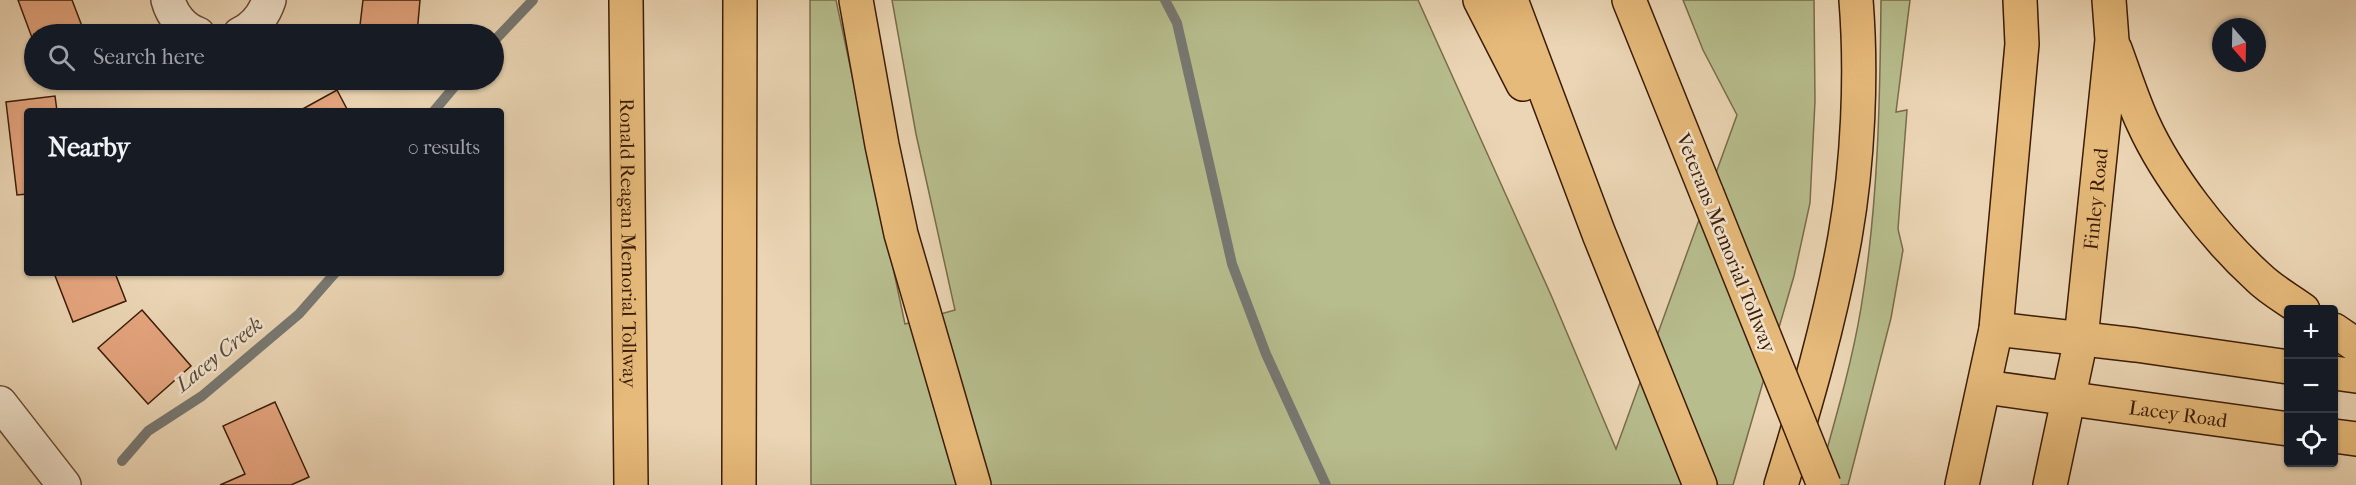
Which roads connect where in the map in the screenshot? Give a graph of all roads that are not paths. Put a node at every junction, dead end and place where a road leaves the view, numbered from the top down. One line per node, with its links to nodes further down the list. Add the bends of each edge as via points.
1 (168, 0): 12 (street)
2 (269, 0): 13 (street)
3 (626, 0): 31 (main road, Ronald Reagan Memorial Tollway)
4 (740, 0): 32 (main road)
5 (856, 0): 33 (main road, via 901,234)
6 (1480, 0): 15 (main road)
7 (1511, 0): 15 (main road)
8 (1629, 0): 36 (main road, Veterans Memorial Tollway, bridge)
9 (1856, 0): 35 (main road, via 1857,132 1845,237 1811,385)
10 (2020, 0): 17 (main road, via 2022,44)
11 (2109, 0): 14 (main road, Finley Road)
12 (182, 24)
13 (256, 24)
14 (2112, 40): 16 (main road, via 2143,123 2193,205 2224,244 2260,279); 19 (main road, Finley Road)
15 (1599, 234): 34 (main road)
16 (2297, 305)
17 (1996, 329): 19 (main road); 24 (main road)
18 (2338, 333): 20 (main road)
19 (2082, 339): 21 (main road); 25 (main road, Finley Road)
20 (2356, 345)
21 (2284, 366)
22 (2338, 374): 23 (main road)
23 (2356, 376)
24 (1985, 387): 25 (main road); 37 (main road)
25 (2069, 398): 27 (main road, Lacey Road); 38 (main road, Finley Road)
26 (0, 403): 30 (street)
27 (2284, 428)
28 (2338, 437): 29 (main road)
29 (2356, 439)
30 (64, 485)
31 (631, 485)
32 (739, 485)
33 (974, 485)
34 (1700, 485)
35 (1781, 485)
36 (1824, 485)
37 (1962, 485)
38 (2050, 485)

